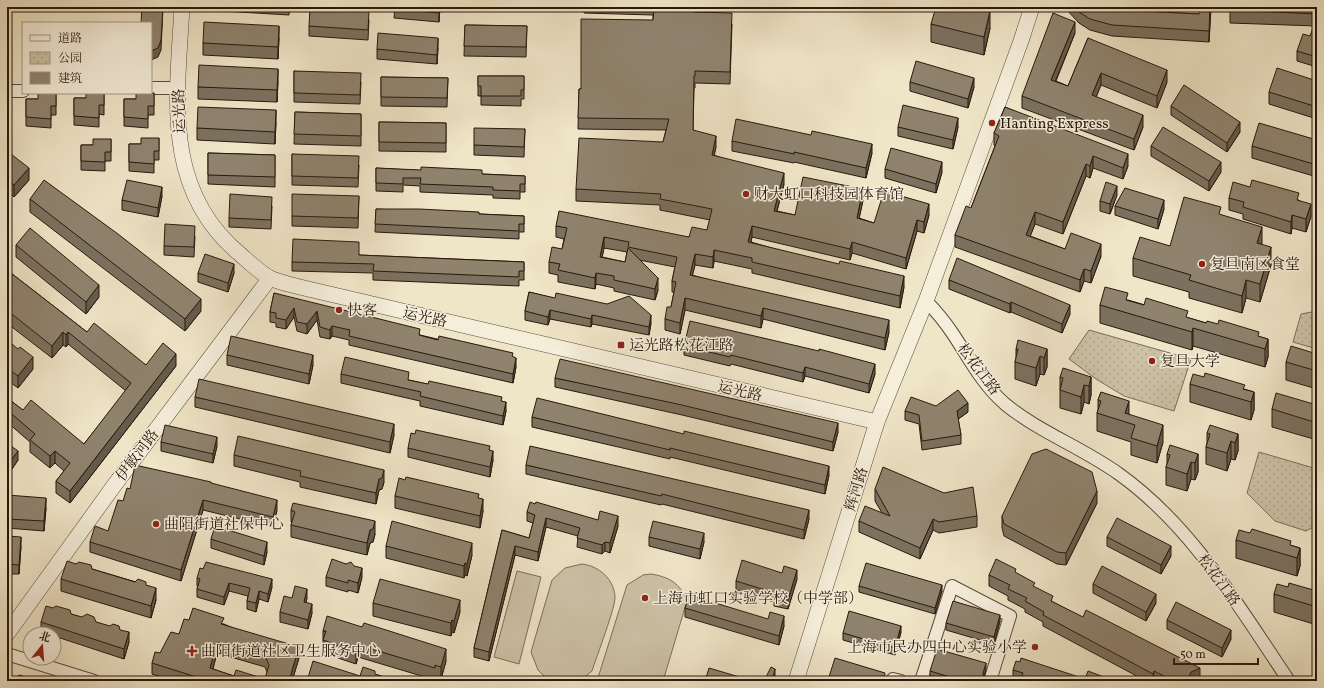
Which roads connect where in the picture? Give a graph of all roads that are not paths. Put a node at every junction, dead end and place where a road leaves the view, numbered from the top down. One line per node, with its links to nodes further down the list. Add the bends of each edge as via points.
1 (182, 7): 4 (street, 运光路)
2 (1032, 7): 8 (street)
3 (152, 88): 4 (street)
4 (178, 88): 7 (street, 运光路, via 182,157 196,200 209,223 227,244)
5 (7, 91): 6 (street)
6 (22, 91)
7 (270, 278): 9 (street, 运光路); 10 (street, 伊敏河路, via 113,487)
8 (926, 301): 9 (street, 辉河路); 18 (street, 松花江路, via 949,329 984,382 1005,404 1119,474 1182,532 1213,568)
9 (877, 422): 13 (street, 辉河路)
10 (7, 634)
11 (7, 654): 12 (street)
12 (94, 681)
13 (796, 681)
14 (892, 681): 15 (street)
15 (901, 681)
16 (921, 681): 17 (street, via 952,586 1010,616)
17 (990, 681)
18 (1289, 681)

